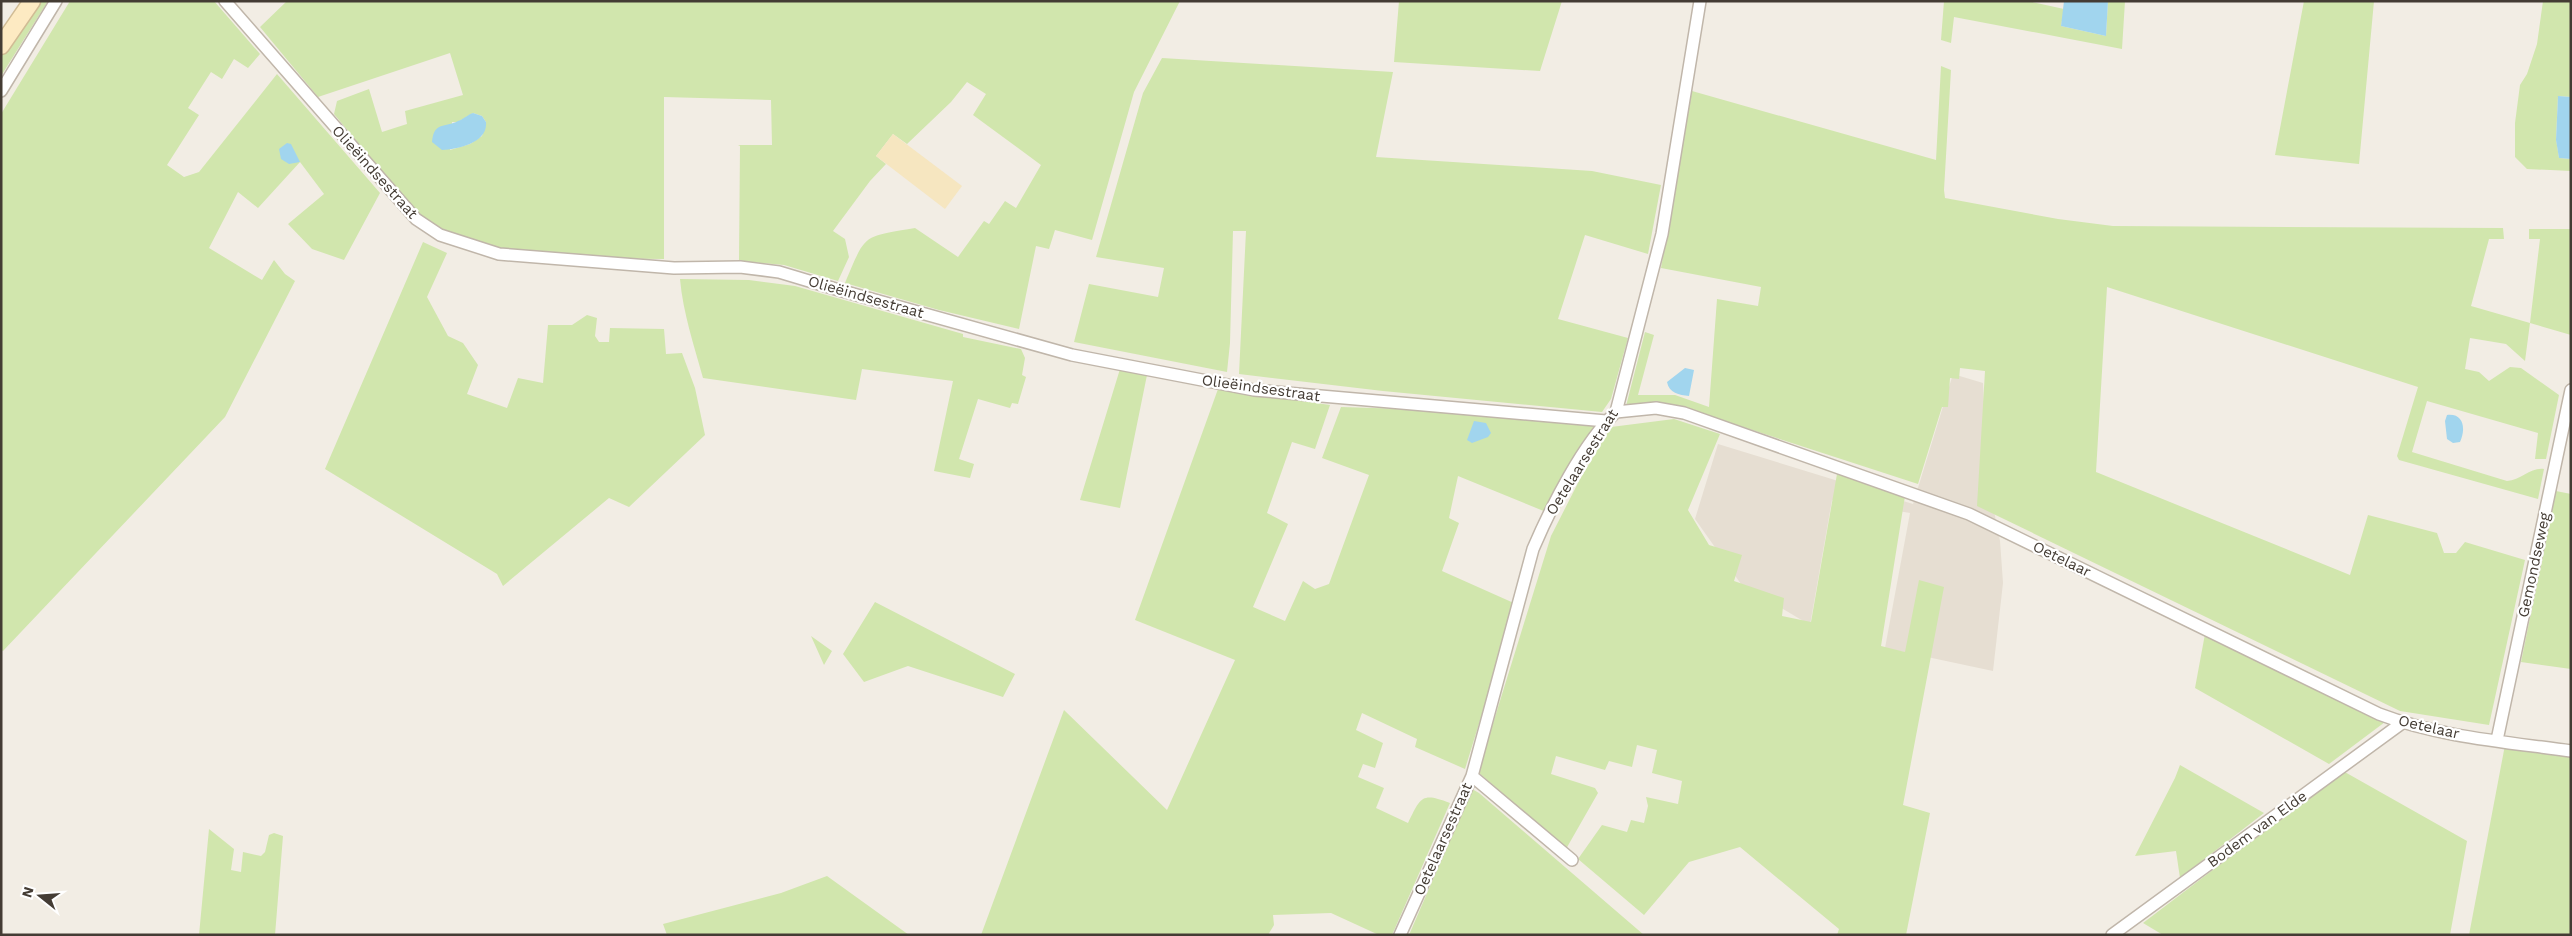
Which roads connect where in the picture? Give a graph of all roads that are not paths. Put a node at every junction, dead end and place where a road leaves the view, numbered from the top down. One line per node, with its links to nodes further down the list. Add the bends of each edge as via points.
1 (32, 1): 5 (main road)
2 (56, 1): 6 (street)
3 (225, 1): 9 (street, Olieëindsestraat, via 416,219 440,235 469,245 499,254 531,258 674,268 740,267 779,272 1072,355 1254,390)
4 (1700, 1): 8 (street, Oetelaarsestraat, via 1662,234)
5 (1, 46)
6 (1, 91)
7 (2571, 390): 11 (street, Gemondseweg)
8 (1616, 412): 9 (street, Oetelaarsestraat); 10 (street, Oetelaar, via 1656,408 1684,413 1969,514)
9 (1606, 421): 13 (street, Oetelaarsestraat, via 1547,517 1534,549)
10 (2402, 723): 11 (street, Oetelaar); 16 (street, Bodem van Elde)
11 (2496, 740): 12 (street, Oetelaar)
12 (2571, 751)
13 (1472, 776): 14 (street); 15 (street, Oetelaarsestraat)
14 (1572, 860)
15 (1400, 935)
16 (2112, 935)

